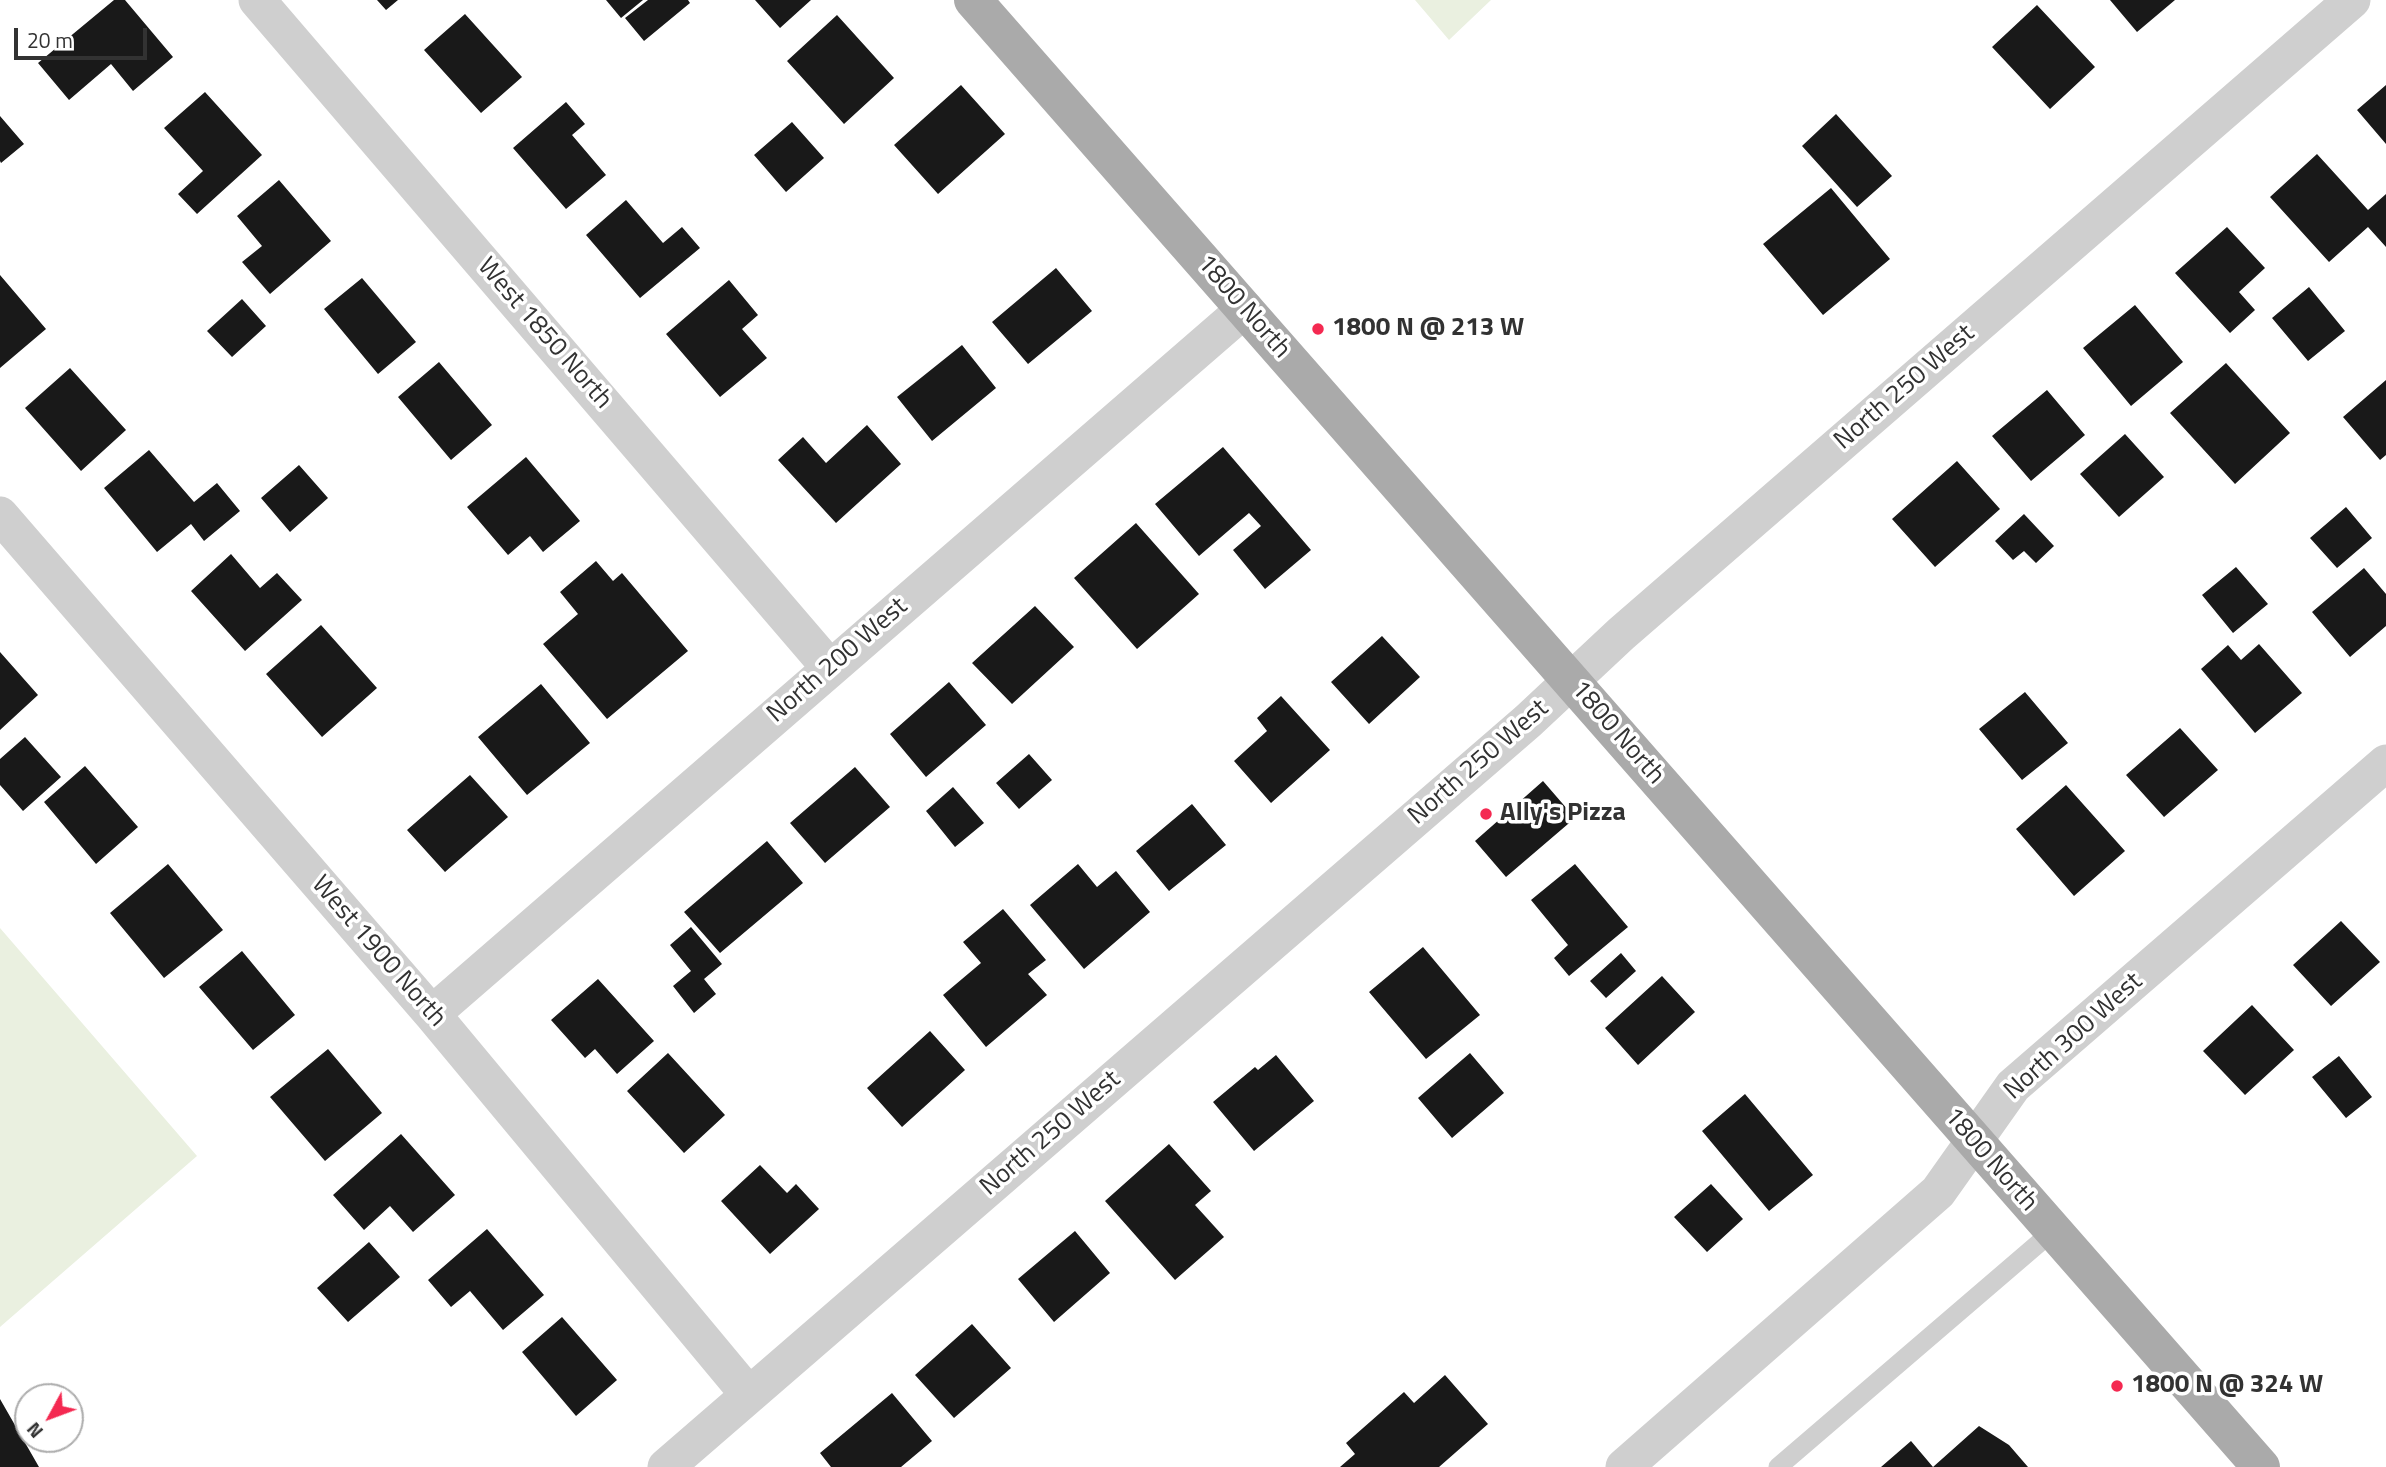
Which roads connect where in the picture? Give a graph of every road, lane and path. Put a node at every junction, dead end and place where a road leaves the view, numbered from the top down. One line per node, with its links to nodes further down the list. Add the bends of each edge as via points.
1 (257, 0): 6 (street, West 1850 North)
2 (973, 0): 4 (main road, 1800 North)
3 (2352, 0): 7 (street, North 250 West)
4 (1245, 309): 6 (street, North 200 West); 7 (main road, 1800 North)
5 (0, 515): 9 (street, West 1900 North)
6 (830, 668): 9 (street, North 200 West)
7 (1571, 680): 10 (main road, 1800 North); 12 (street, North 250 West)
8 (2386, 763): 10 (street, North 300 West, via 2014,1086)
9 (432, 1014): 12 (street, West 1900 North)
10 (1974, 1142): 11 (main road, 1800 North); 14 (street, North 300 West, via 1938,1192)
11 (2053, 1231): 15 (lane); 16 (main road, 1800 North)
12 (749, 1395): 13 (street, North 250 West)
13 (666, 1467)
14 (1624, 1467)
15 (1778, 1467)
16 (2260, 1467)

